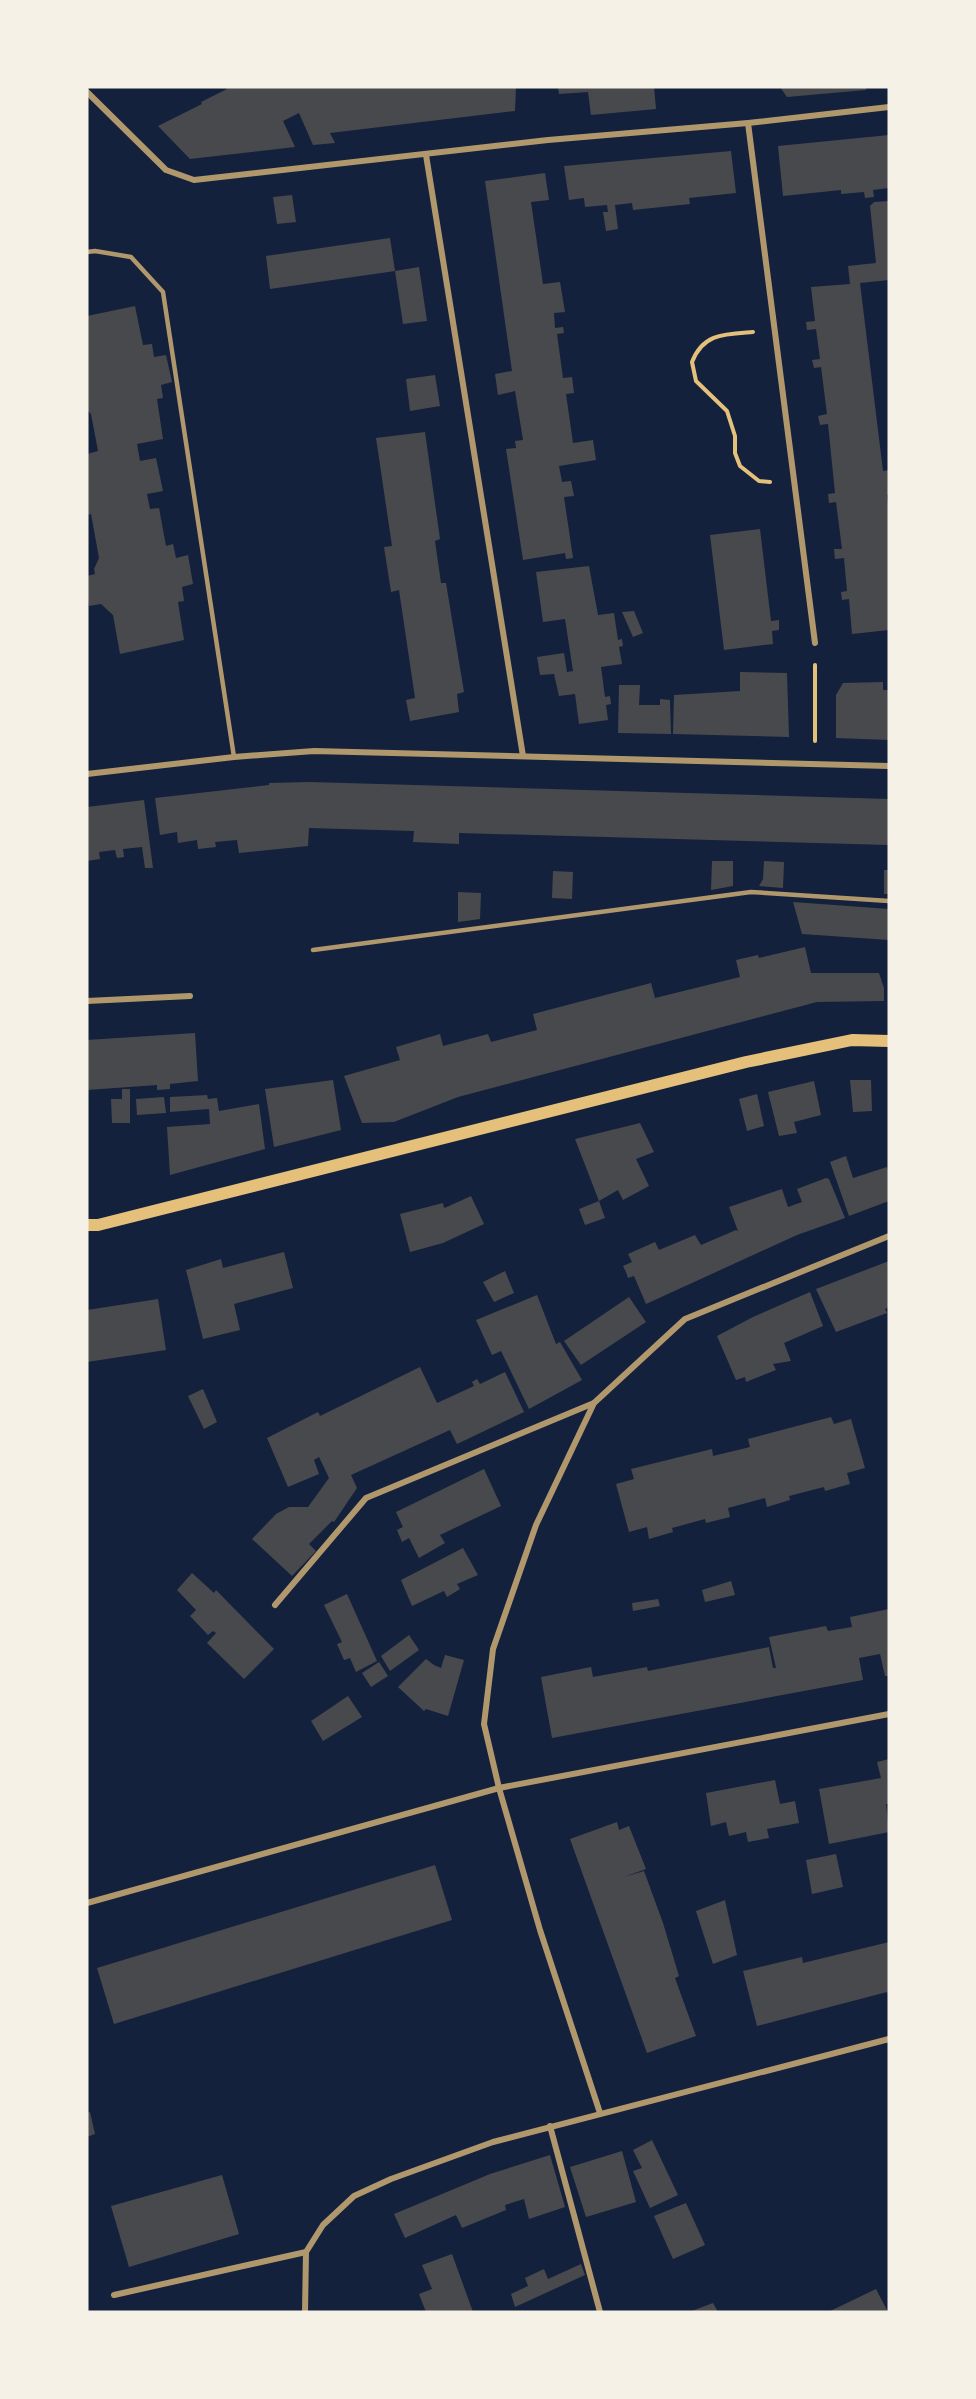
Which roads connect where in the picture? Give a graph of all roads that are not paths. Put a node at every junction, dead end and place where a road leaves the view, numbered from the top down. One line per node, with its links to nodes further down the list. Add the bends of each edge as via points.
1 (87, 92): 4 (street, via 166,170 194,180)
2 (889, 107): 3 (street)
3 (748, 123): 4 (street); 6 (street)
4 (426, 155): 7 (street)
5 (87, 252): 8 (lane, via 131,257 163,292)
6 (815, 643)
7 (523, 756): 8 (street, via 315,751); 9 (street)
8 (234, 757): 10 (street)
9 (889, 766)
10 (87, 774)
11 (889, 901): 12 (lane, via 751,892)
12 (313, 950)
13 (190, 996): 14 (street)
14 (87, 1001)
15 (889, 1041): 16 (main road, via 852,1040 746,1062)
16 (87, 1225)
17 (889, 1236): 18 (street, via 685,1319)
18 (594, 1402): 19 (street, via 366,1498); 21 (street, via 536,1525 493,1648 484,1724)
19 (275, 1605)
20 (889, 1714): 21 (street)
21 (499, 1788): 22 (street); 24 (street)
22 (87, 1903)
23 (889, 2038): 24 (street)
24 (600, 2113): 25 (street)
25 (550, 2127): 26 (street, via 494,2142 354,2196 323,2225); 29 (street)
26 (306, 2252): 27 (street); 28 (street)
27 (114, 2295)
28 (305, 2312)
29 (600, 2312)

